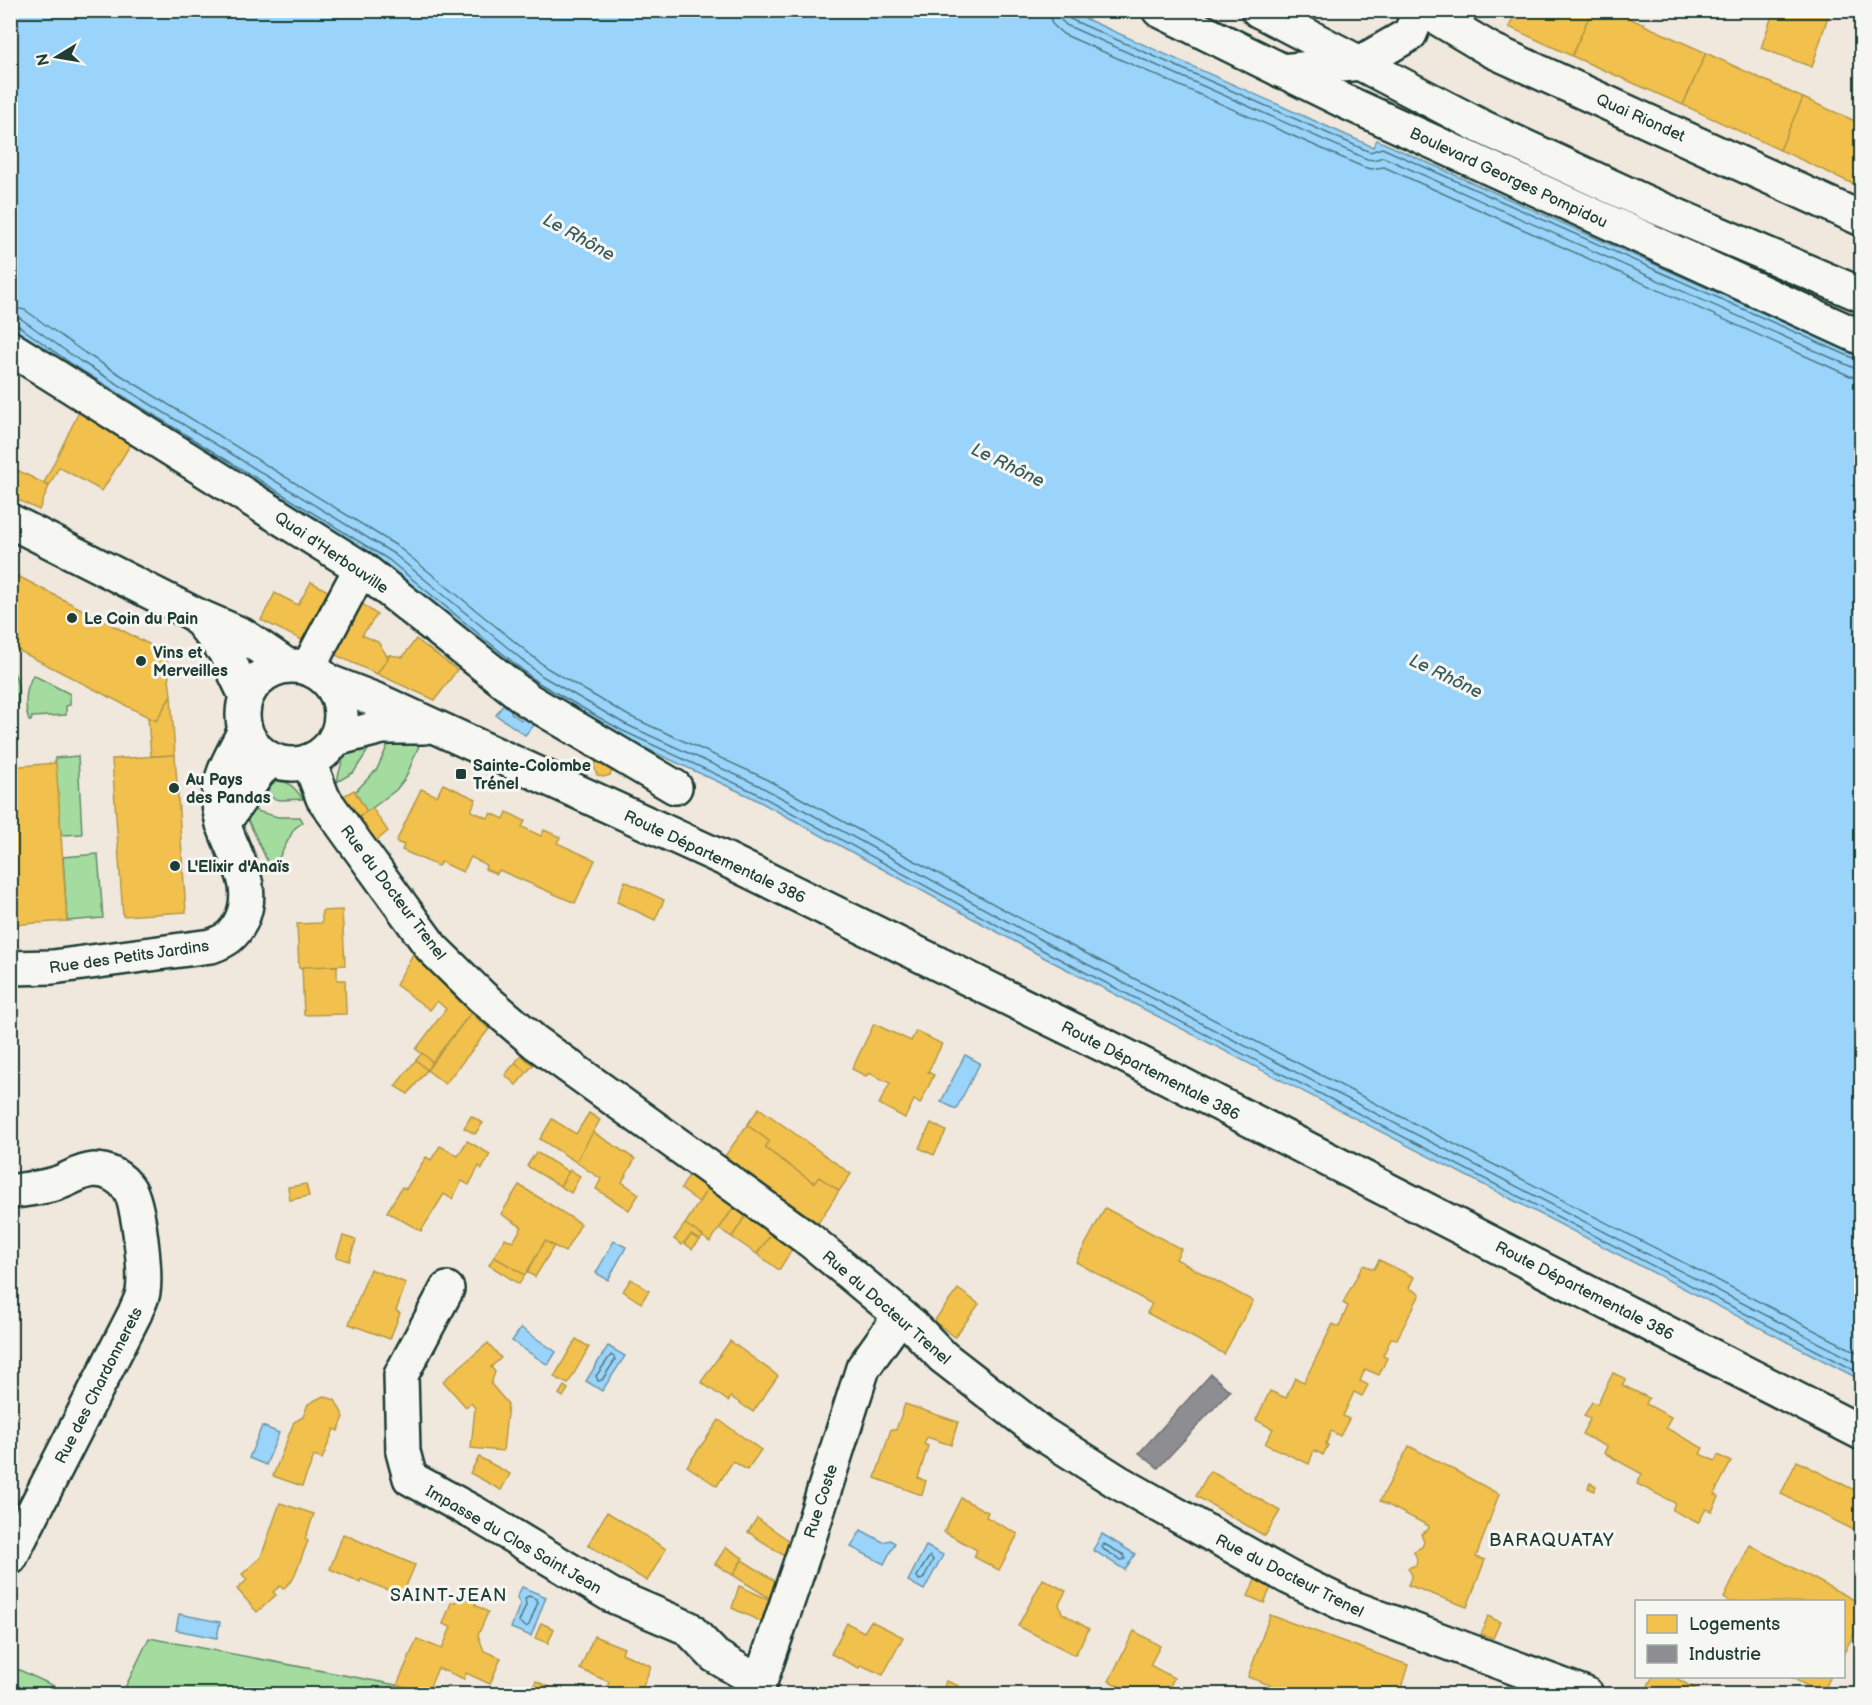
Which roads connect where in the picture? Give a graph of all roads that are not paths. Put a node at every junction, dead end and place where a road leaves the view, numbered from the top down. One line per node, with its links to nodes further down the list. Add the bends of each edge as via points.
1 (1159, 10): 5 (street, Boulevard Georges Pompidou)
2 (1258, 10): 4 (street, Boulevard Georges Pompidou)
3 (1422, 10): 4 (street, Quai Riondet, via 1410,34); 6 (street, Quai Riondet, via 1491,50)
4 (1360, 63): 5 (street, Quai Riondet); 7 (street, Boulevard Georges Pompidou, via 1513,141 1647,203)
5 (1282, 71): 8 (street, Boulevard Georges Pompidou)
6 (1862, 219)
7 (1862, 295)
8 (1862, 338)
9 (10, 348): 11 (street, Quai d'Herbouville)
10 (10, 521): 12 (street, Route Départementale 386)
11 (361, 568): 13 (street); 20 (street, Quai d'Herbouville, via 528,700)
12 (196, 615): 13 (street, Route Départementale 386, via 242,634); 14 (street, Route Départementale 386, via 224,650)
13 (308, 672): 14 (street, via 273,669 261,676); 15 (street, Route Départementale 386); 17 (street, via 337,695 341,710)
14 (246, 696): 16 (street, via 242,713)
15 (432, 727): 17 (street, Route Départementale 386, via 382,727); 26 (street, Route Départementale 386, via 727,860 1028,1008)
16 (245, 730): 18 (street, via 254,748); 21 (street, Rue des Petits Jardins, via 222,777 219,801)
17 (335, 739): 19 (street, via 328,749)
18 (271, 760): 19 (street, via 291,764); 21 (street, via 252,779)
19 (309, 761): 25 (street, Rue du Docteur Trenel, via 323,798 432,948 482,997 535,1042 811,1241)
20 (675, 787)
21 (223, 824): 22 (street, Rue des Petits Jardins, via 249,892 236,933 223,942 53,967)
22 (10, 968)
23 (10, 1192): 27 (street, Rue des Chardonnerets, via 57,1184 78,1173 109,1172 130,1191 144,1264 143,1293 135,1313)
24 (447, 1290): 28 (street, Impasse du Clos Saint Jean, via 401,1375 403,1452 410,1478 611,1595 687,1628 715,1656)
25 (900, 1316): 28 (street, Rue Coste, via 863,1368); 29 (street, Rue du Docteur Trenel, via 943,1357 1041,1432 1118,1482 1288,1577 1348,1606)
26 (1862, 1433)
27 (10, 1558)
28 (758, 1688)
29 (1586, 1695)

